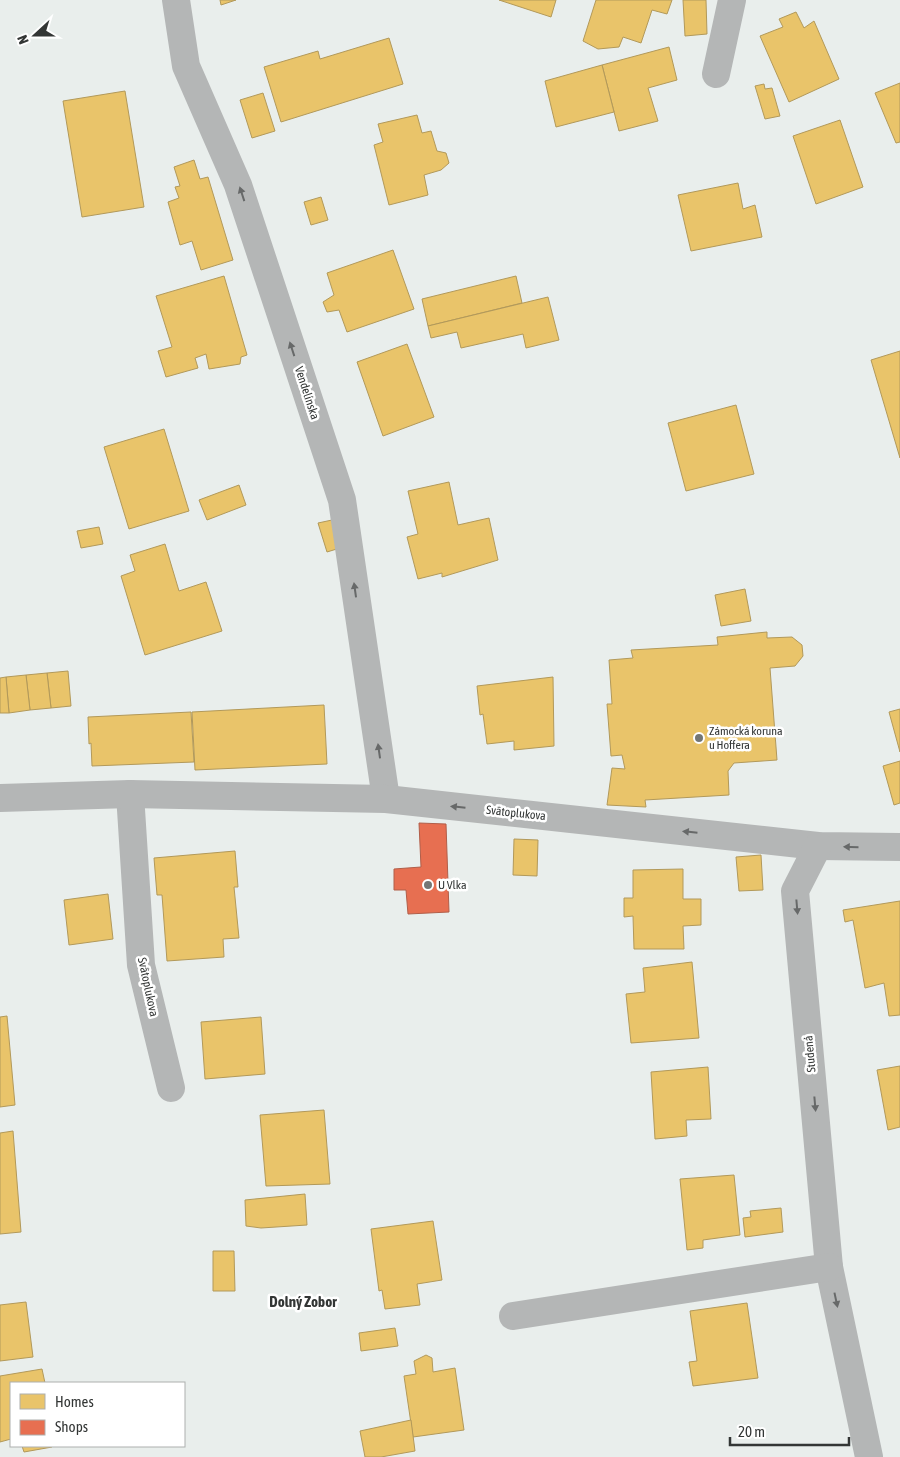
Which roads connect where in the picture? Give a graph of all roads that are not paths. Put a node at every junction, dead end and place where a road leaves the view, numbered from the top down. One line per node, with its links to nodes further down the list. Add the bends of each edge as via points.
1 (176, 0): 6 (street, Vendelínska, one-way to 1, via 342,500 238,185 186,66)
2 (732, 0): 3 (street)
3 (716, 74)
4 (130, 794): 5 (street, Svätoplukova); 6 (street, Svätoplukova); 9 (street, Svätoplukova, via 141,965)
5 (0, 798)
6 (386, 799): 7 (street, Svätoplukova, one-way to 6)
7 (818, 846): 8 (street, Svätoplukova, one-way to 7); 10 (street, Studená, one-way to 10, via 795,891)
8 (900, 847)
9 (171, 1088)
10 (829, 1267): 11 (street); 12 (street, Studená, one-way to 12)
11 (513, 1316)
12 (869, 1457)

